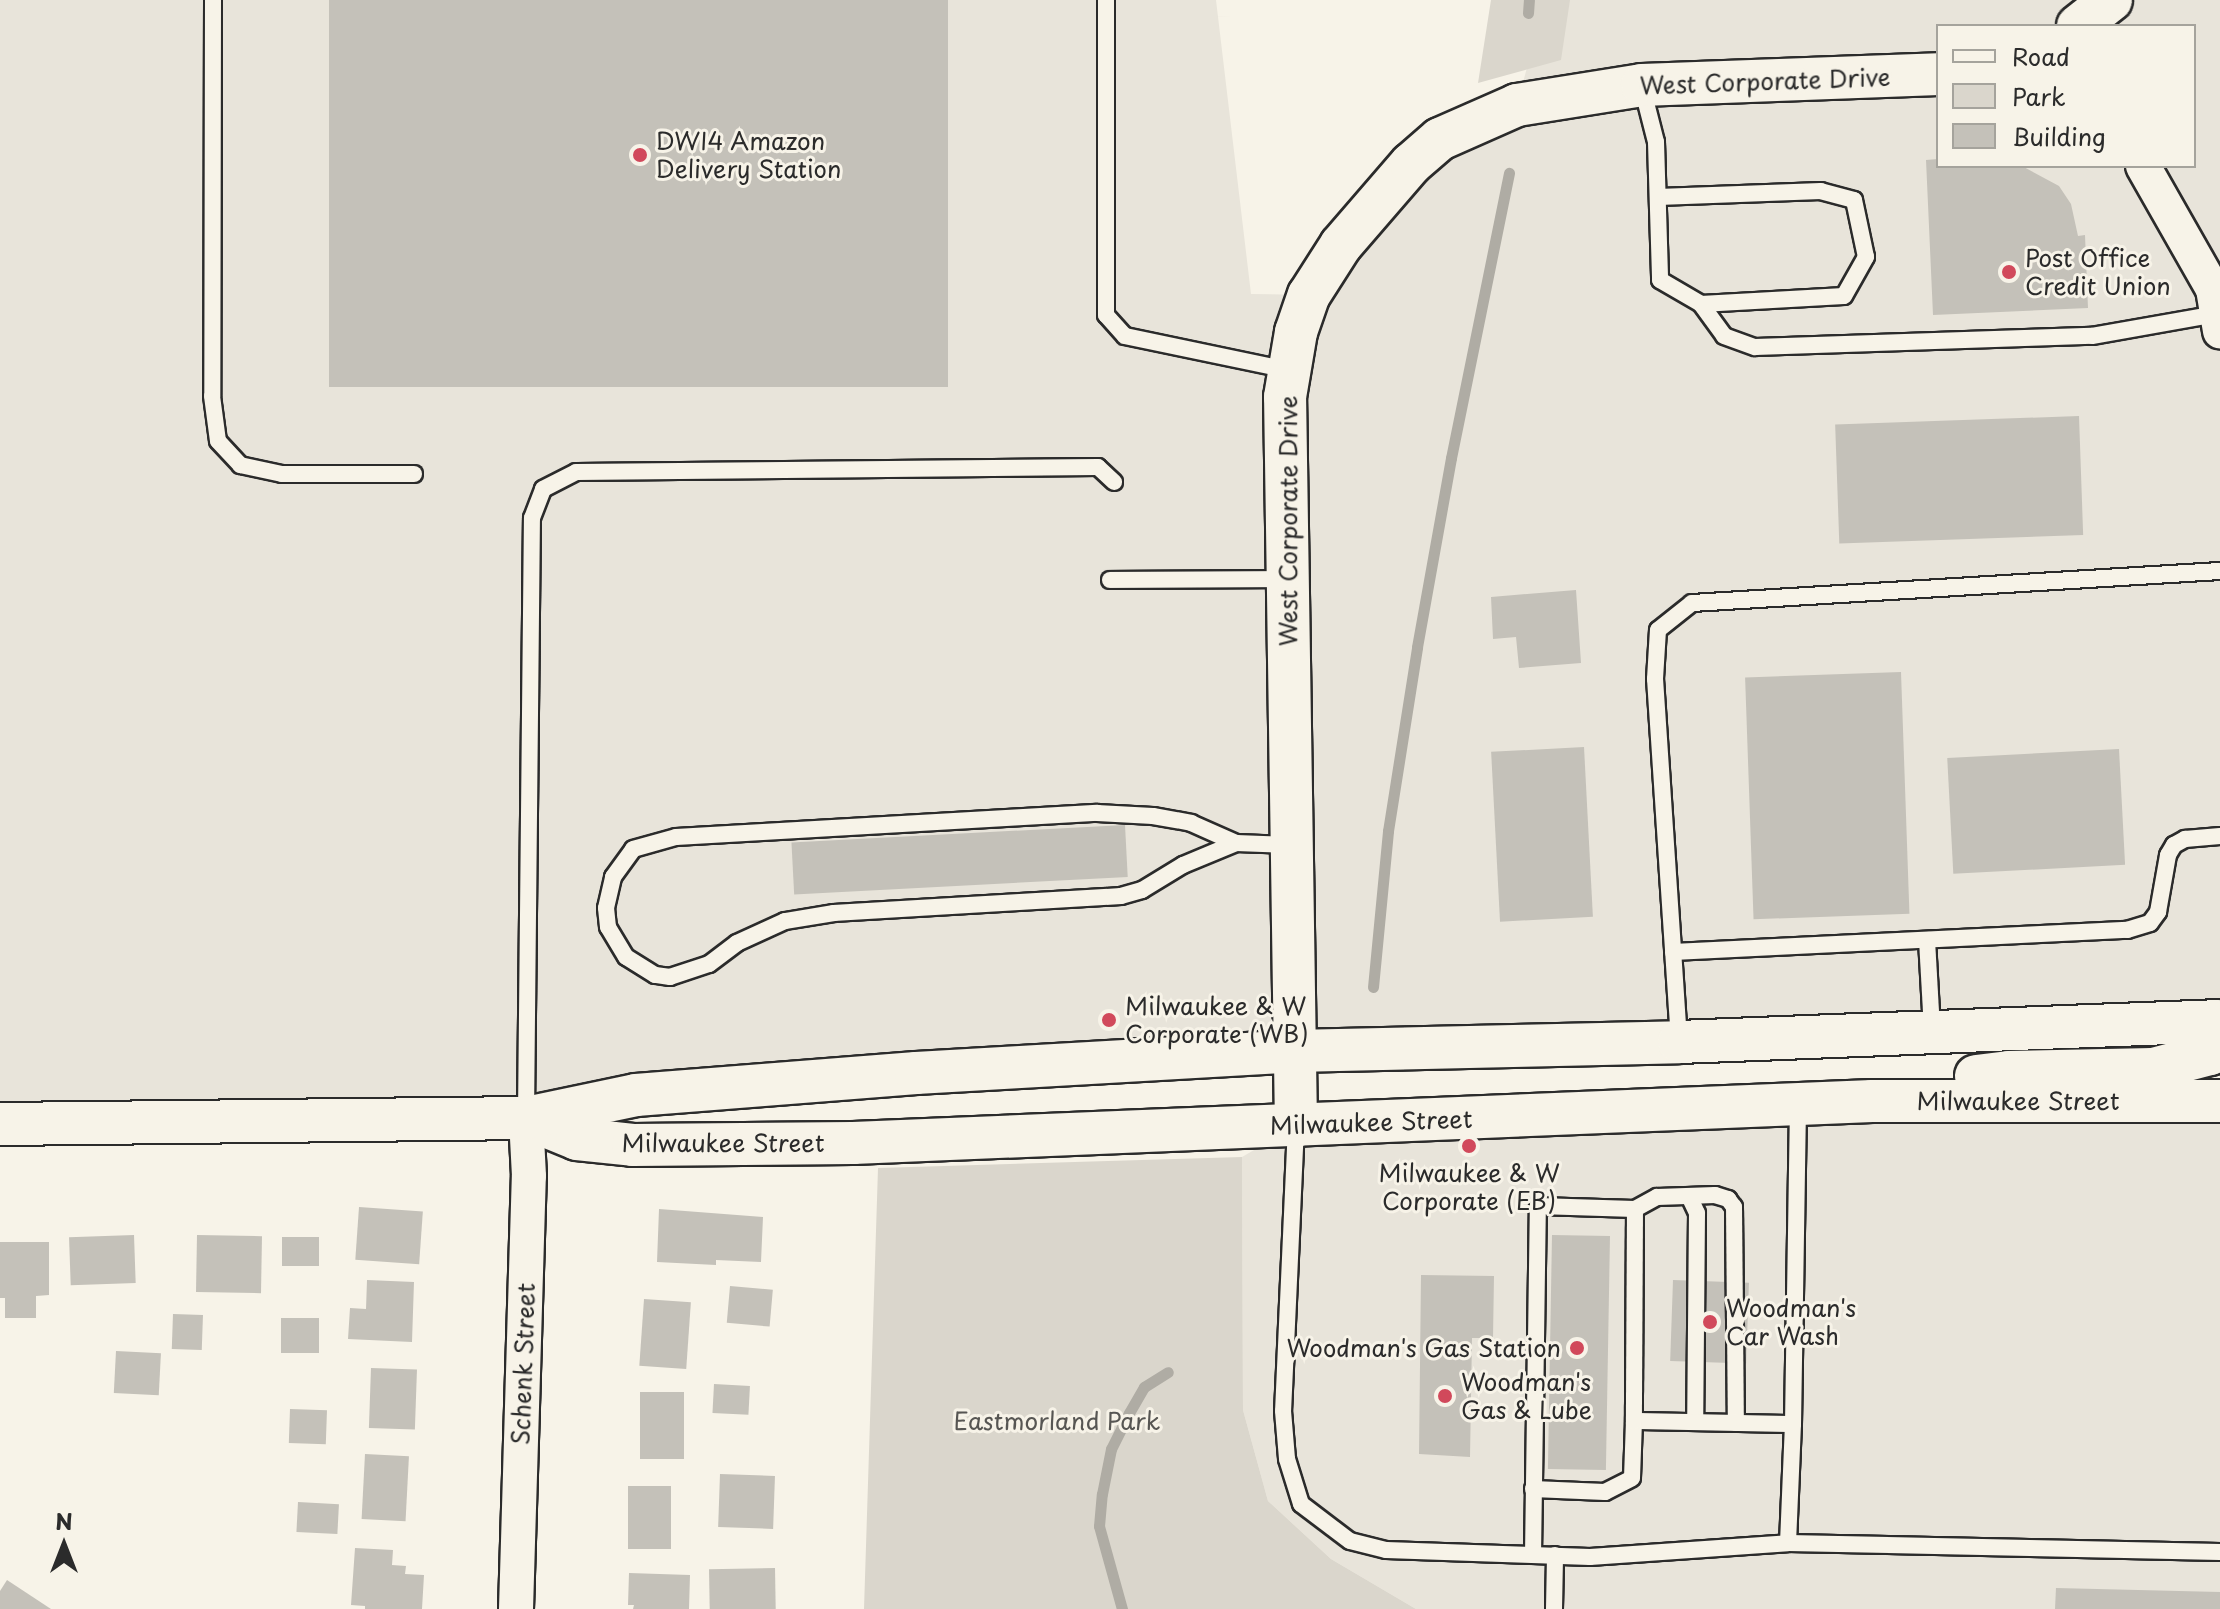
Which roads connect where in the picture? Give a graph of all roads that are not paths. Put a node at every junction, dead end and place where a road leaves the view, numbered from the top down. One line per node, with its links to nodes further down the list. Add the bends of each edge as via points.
1 (213, 0): 12 (lane, via 212,396 218,441 240,465 282,474)
2 (1106, 0): 11 (lane, via 1106,315 1125,336)
3 (2111, 0): 4 (street)
4 (2081, 24)
5 (1936, 74): 6 (street, West Corporate Drive)
6 (1642, 85): 8 (lane, via 1656,142); 11 (street, West Corporate Drive, via 1517,105 1440,139 1411,164 1341,245 1309,295)
7 (2144, 168): 10 (street, via 2213,289)
8 (1658, 197): 9 (lane, via 1660,280); 9 (lane, via 1821,191 1854,200 1866,257 1844,296)
9 (1701, 304): 10 (lane, via 1724,336 1755,347 2092,336)
10 (2219, 322)
11 (1290, 371): 15 (street, West Corporate Drive, via 1285,397)
12 (414, 474)
13 (1114, 482): 29 (lane, via 1098,467 576,472 543,489 532,518)
14 (2220, 571): 21 (lane, via 1692,603 1658,630 1655,679)
15 (1287, 579): 16 (lane); 19 (street, West Corporate Drive)
16 (1110, 580)
17 (2220, 836): 20 (lane, via 2174,845 2158,912 2150,923 2127,930)
18 (1236, 843): 18 (lane, via 1121,896 834,913 785,921 737,943 709,964 670,977 655,975 626,957 608,927 613,877 633,849 676,837 1097,813 1191,823); 19 (lane)
19 (1290, 845): 26 (street, West Corporate Drive)
20 (1927, 940): 21 (lane); 23 (lane)
21 (1673, 952): 24 (lane)
22 (2220, 1021): 23 (street, Milwaukee Street)
23 (1932, 1032): 24 (street, Milwaukee Street)
24 (1679, 1042): 26 (street, Milwaukee Street)
25 (2220, 1045): 28 (street, via 2210,1054 2153,1069 2009,1072)
26 (1294, 1051): 29 (street, Milwaukee Street, via 636,1095); 31 (street, West Corporate Drive)
27 (2220, 1101): 28 (street, Milwaukee Street)
28 (1816, 1103): 31 (street, Milwaukee Street); 37 (lane)
29 (526, 1118): 30 (street, Milwaukee Street); 31 (street, Milwaukee Street, via 577,1139 633,1145 853,1143); 43 (street, Schenk Street, via 529,1176)
30 (0, 1124)
31 (1296, 1126): 41 (lane, via 1283,1411 1287,1459 1301,1504 1350,1541 1386,1550)
32 (1689, 1196): 33 (lane, via 1657,1197); 35 (lane, via 1697,1213); 36 (lane, via 1728,1199 1737,1215)
33 (1635, 1209): 34 (lane); 38 (lane, via 1538,1206)
34 (1634, 1421): 35 (lane); 38 (lane, via 1632,1478 1605,1492)
35 (1695, 1422): 36 (lane)
36 (1736, 1423): 37 (lane)
37 (1793, 1424): 39 (lane)
38 (1533, 1489): 41 (lane)
39 (1788, 1543): 40 (lane); 42 (lane)
40 (2220, 1552)
41 (1533, 1555): 42 (lane)
42 (1555, 1555): 44 (lane)
43 (516, 1609)
44 (1554, 1609)

